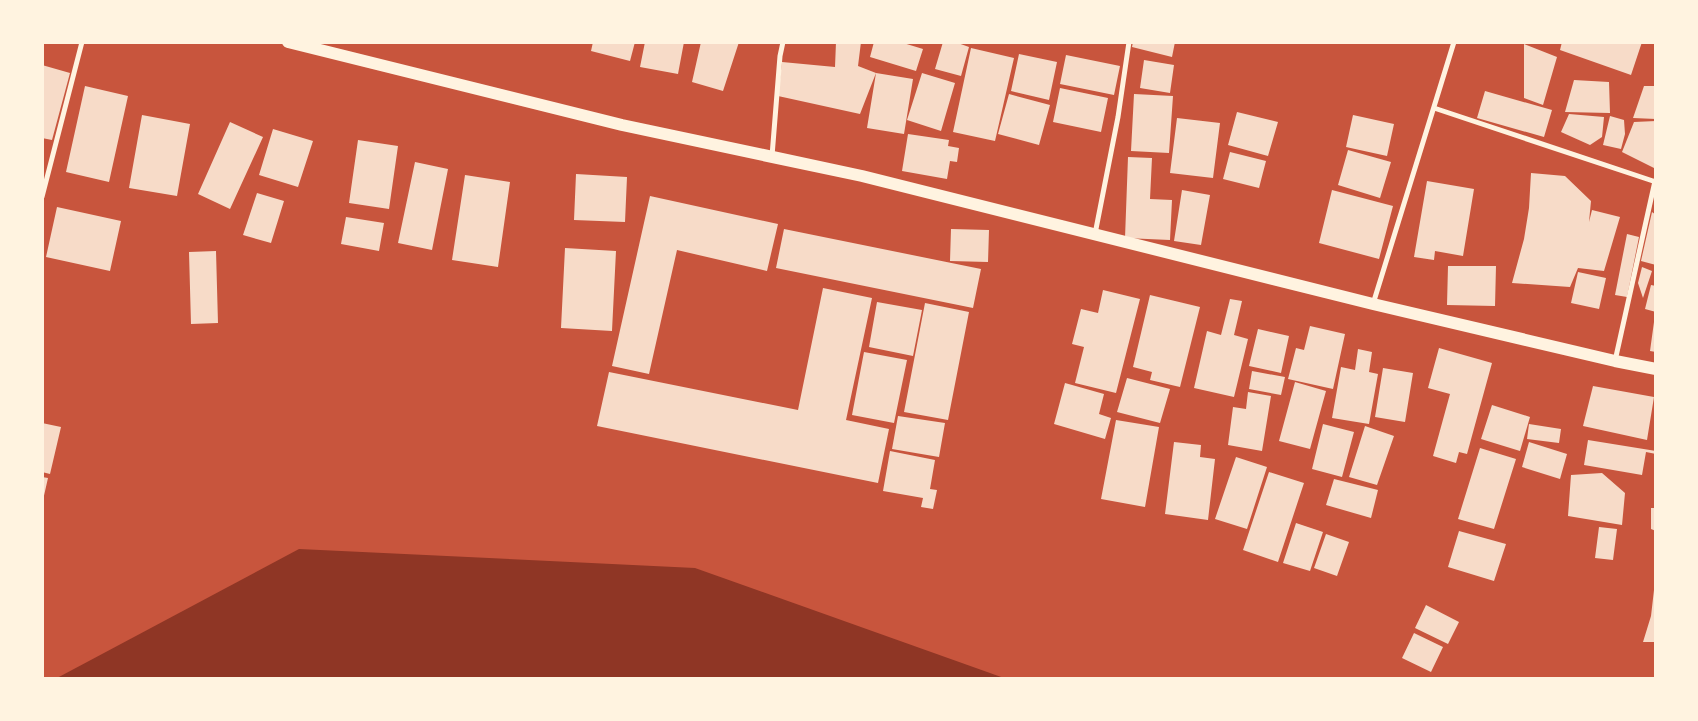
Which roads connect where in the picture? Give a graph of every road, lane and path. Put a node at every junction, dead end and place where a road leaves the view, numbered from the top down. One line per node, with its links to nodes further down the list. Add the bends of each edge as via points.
1 (82, 42): 9 (street)
2 (288, 42): 7 (main road, via 622,125)
3 (783, 42): 7 (street)
4 (1129, 42): 10 (street)
5 (1454, 42): 6 (street)
6 (1434, 108): 8 (street); 11 (street)
7 (772, 157): 10 (main road)
8 (1655, 182): 12 (street)
9 (42, 197)
10 (1095, 234): 11 (main road)
11 (1373, 304): 12 (main road)
12 (1615, 361): 13 (main road)
13 (1656, 369)

